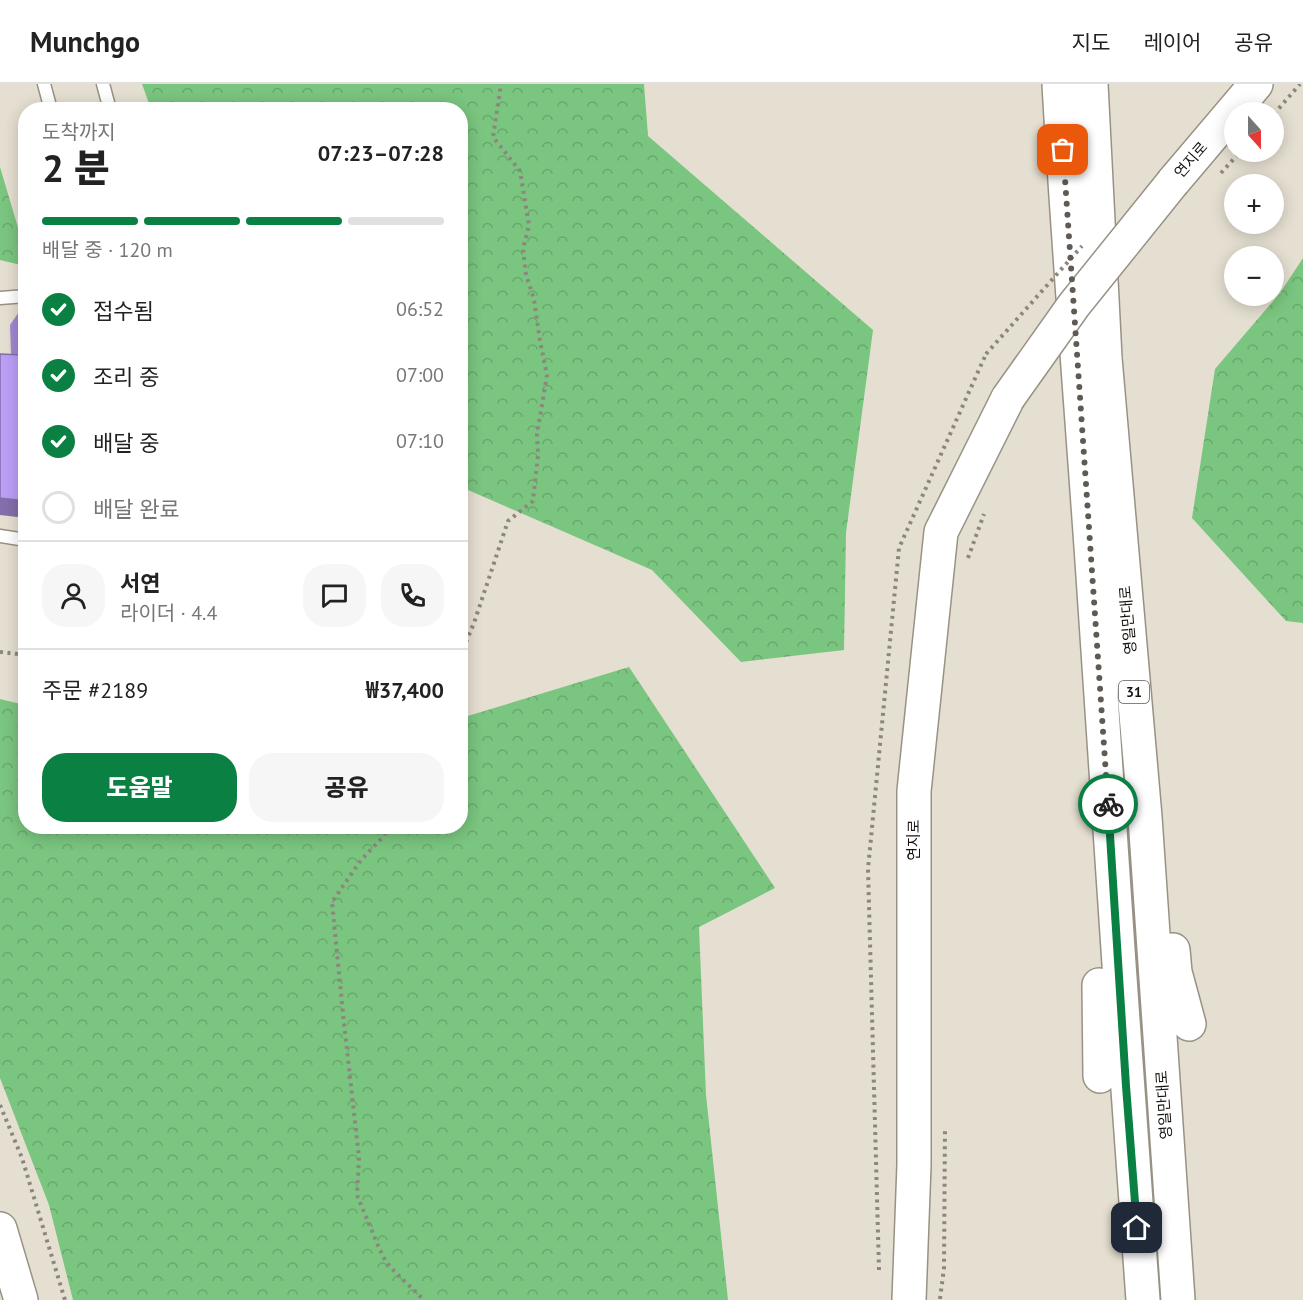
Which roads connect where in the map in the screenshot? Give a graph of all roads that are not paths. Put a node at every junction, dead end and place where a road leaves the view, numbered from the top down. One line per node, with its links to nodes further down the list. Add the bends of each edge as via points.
1 (44, 84): 6 (lane)
2 (103, 84): 7 (lane)
3 (1059, 84): 12 (main road, 영일만대로 / 31)
4 (1091, 84): 13 (main road, 영일만대로 / 31, via 1105,358)
5 (1256, 84): 18 (main road, 연지로, bridge, via 1074,305 1008,398 941,532 914,791 914,1165)
6 (49, 102)
7 (108, 102)
8 (18, 297): 9 (lane)
9 (0, 298)
10 (0, 536): 11 (lane)
11 (18, 539)
12 (1104, 734): 15 (main road, via 1098,866); 19 (main road, 영일만대로 / 31)
13 (1140, 753): 14 (main road, via 1166,887 1175,972); 20 (main road, 영일만대로 / 31)
14 (1189, 1024)
15 (1100, 1076)
16 (0, 1229): 17 (main road)
17 (21, 1300)
18 (909, 1300)
19 (1143, 1300)
20 (1178, 1300)

